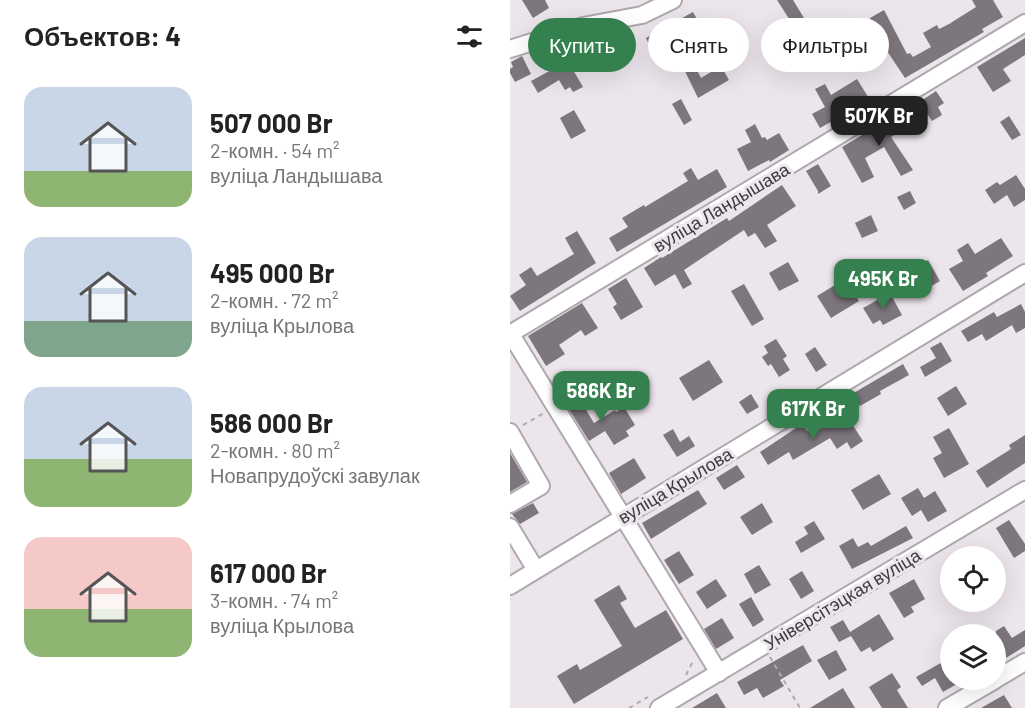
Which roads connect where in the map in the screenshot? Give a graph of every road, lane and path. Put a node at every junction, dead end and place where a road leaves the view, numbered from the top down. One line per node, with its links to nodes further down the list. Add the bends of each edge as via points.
1 (673, 0): 3 (street, via 642,15 583,26)
2 (1025, 23): 5 (street, вуліца Ландышава)
3 (510, 49)
4 (1025, 273): 10 (street, вуліца Крылова)
5 (510, 334): 10 (street)
6 (547, 411): 7 (path)
7 (510, 432): 9 (street, via 541,486)
8 (1025, 490): 14 (street, Універсітэцкая вуліца)
9 (510, 504)
10 (623, 516): 12 (street, вуліца Крылова); 17 (street)
11 (512, 536): 12 (street)
12 (536, 570): 13 (street, вуліца Крылова)
13 (510, 586)
14 (764, 646): 17 (street, Універсітэцкая вуліца); 23 (path)
15 (696, 656): 19 (path)
16 (1025, 662): 18 (street)
17 (719, 673): 21 (street, Універсітэцкая вуліца)
18 (1006, 673)
19 (686, 675)
20 (976, 690): 24 (street)
21 (659, 705): 22 (path)
22 (629, 708)
23 (800, 708)
24 (946, 708)

